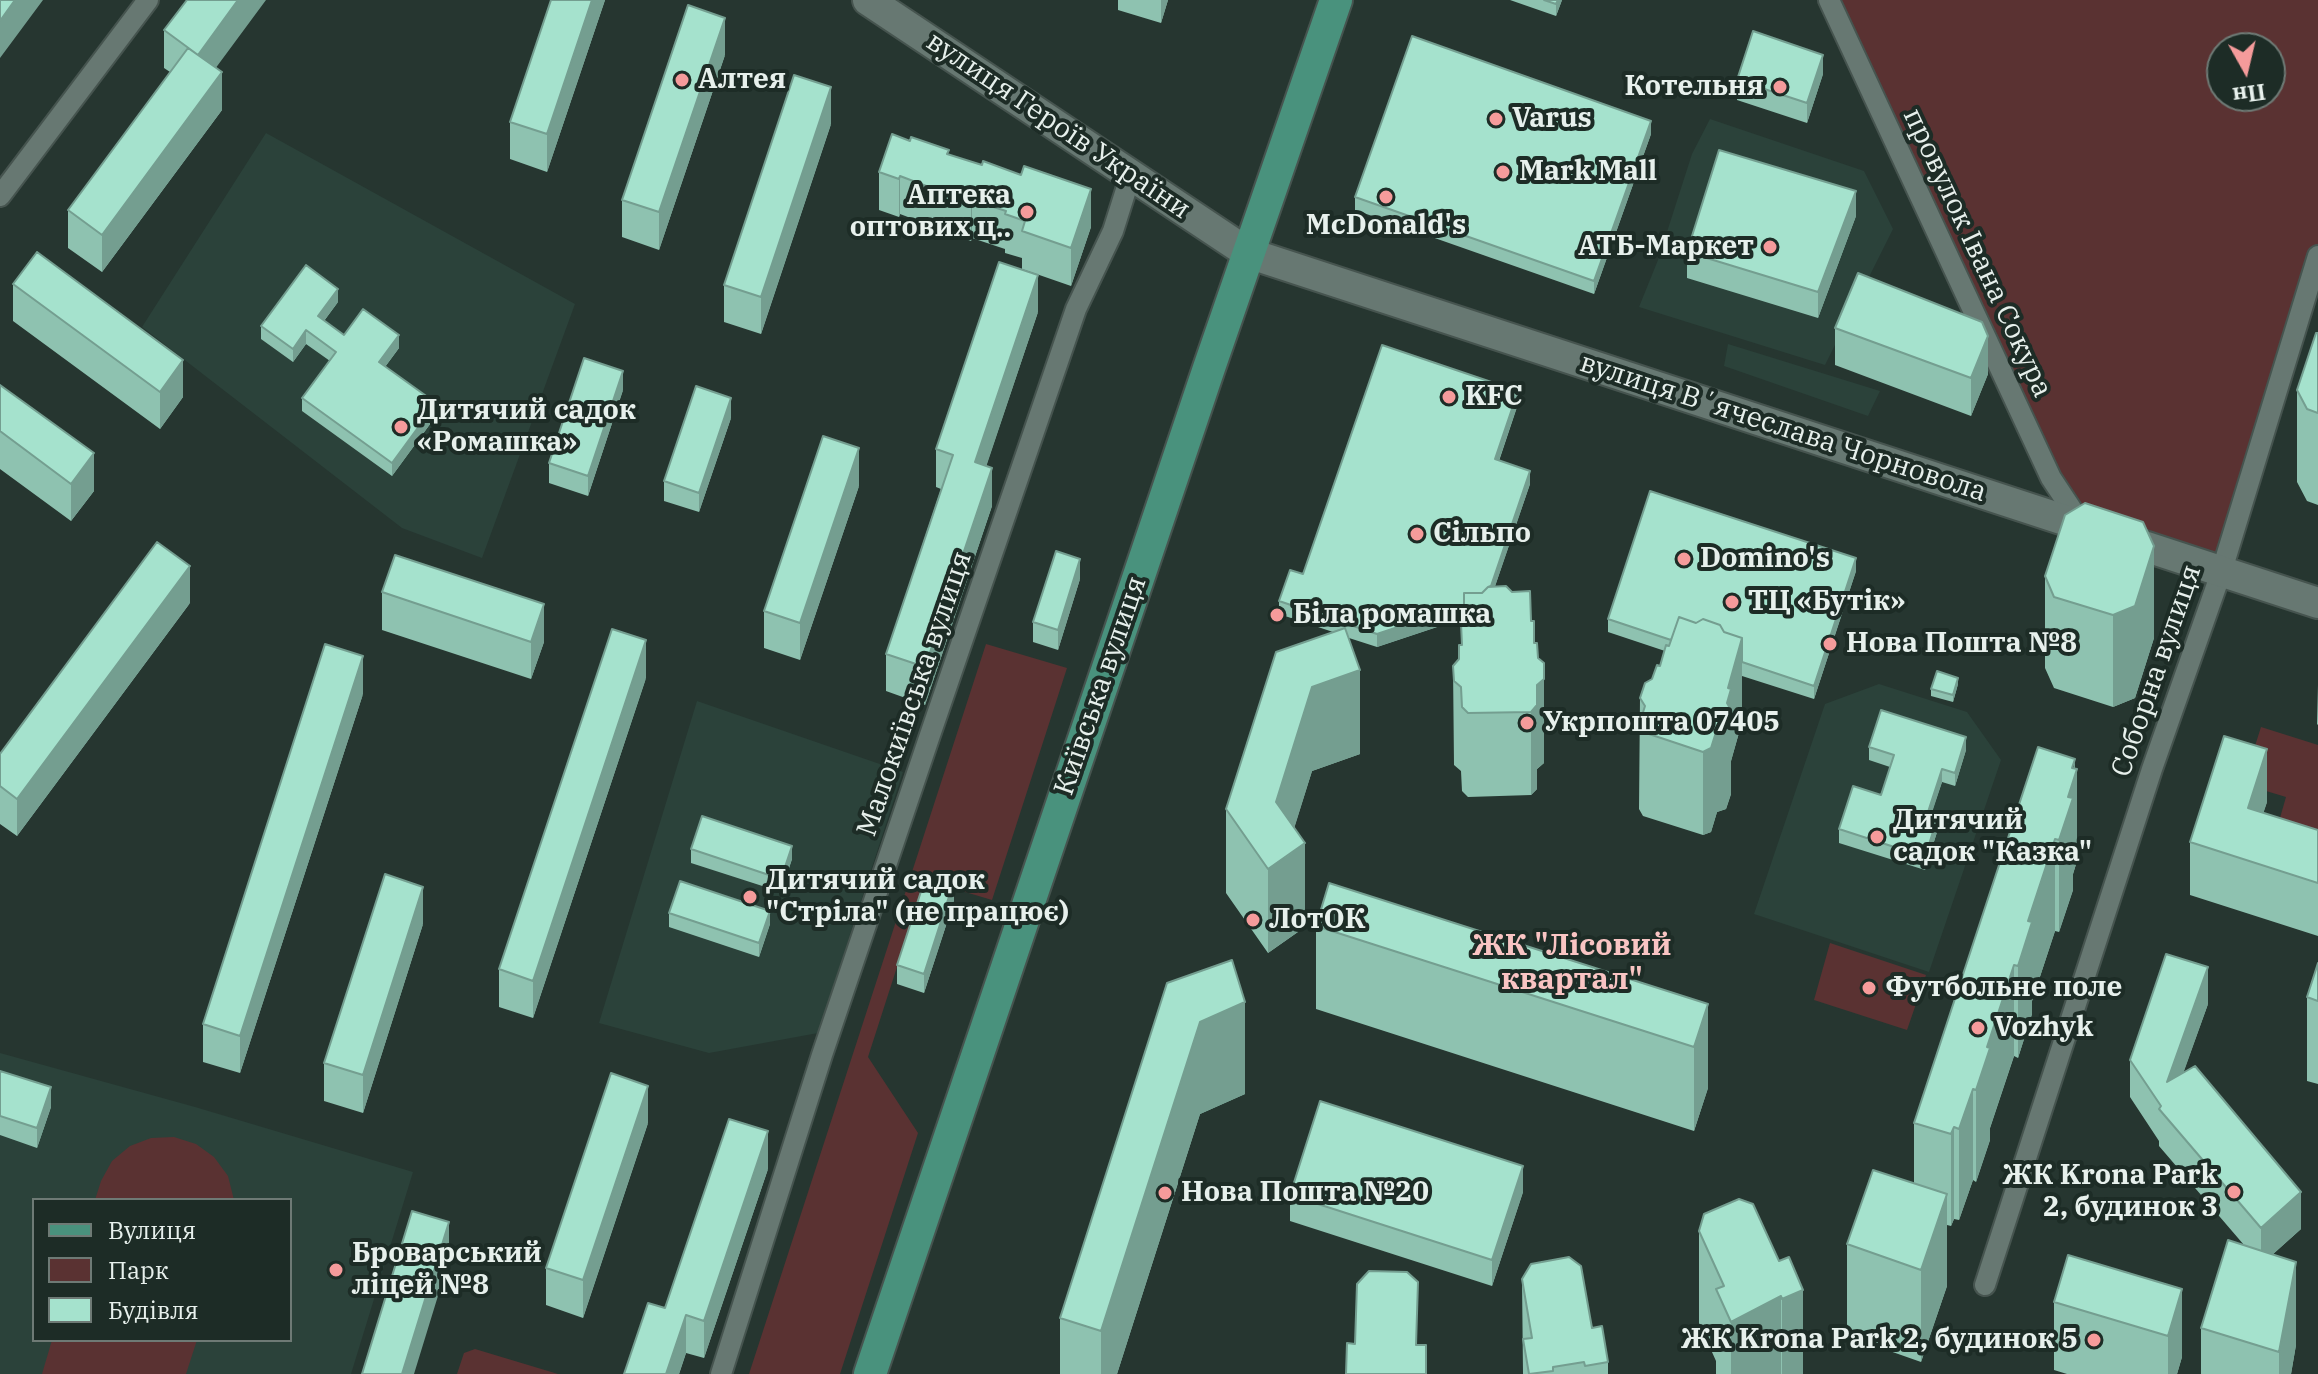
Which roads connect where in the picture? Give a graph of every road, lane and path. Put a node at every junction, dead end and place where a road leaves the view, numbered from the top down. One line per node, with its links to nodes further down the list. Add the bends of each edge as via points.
1 (148, 0): 6 (street)
2 (868, 0): 5 (street, вулиця Героїв України)
3 (1336, 0): 7 (main road, Київська вулиця)
4 (1829, 0): 9 (street, провулок Івана Сокура, via 2051,478)
5 (1131, 174): 7 (street, вулиця Героїв України); 13 (street, Малокиївська вулиця, via 1113,231 1076,309 955,662)
6 (0, 196)
7 (1248, 253): 9 (street, вулиця Вʼячеслава Чорновола); 14 (main road, Київська вулиця)
8 (2318, 256): 10 (street, Соборна вулиця)
9 (2082, 525): 10 (street, вулиця Вʼячеслава Чорновола)
10 (2222, 570): 11 (street, вулиця Вʼячеслава Чорновола); 12 (street, Соборна вулиця)
11 (2318, 603)
12 (1985, 1285)
13 (721, 1374)
14 (870, 1374)

